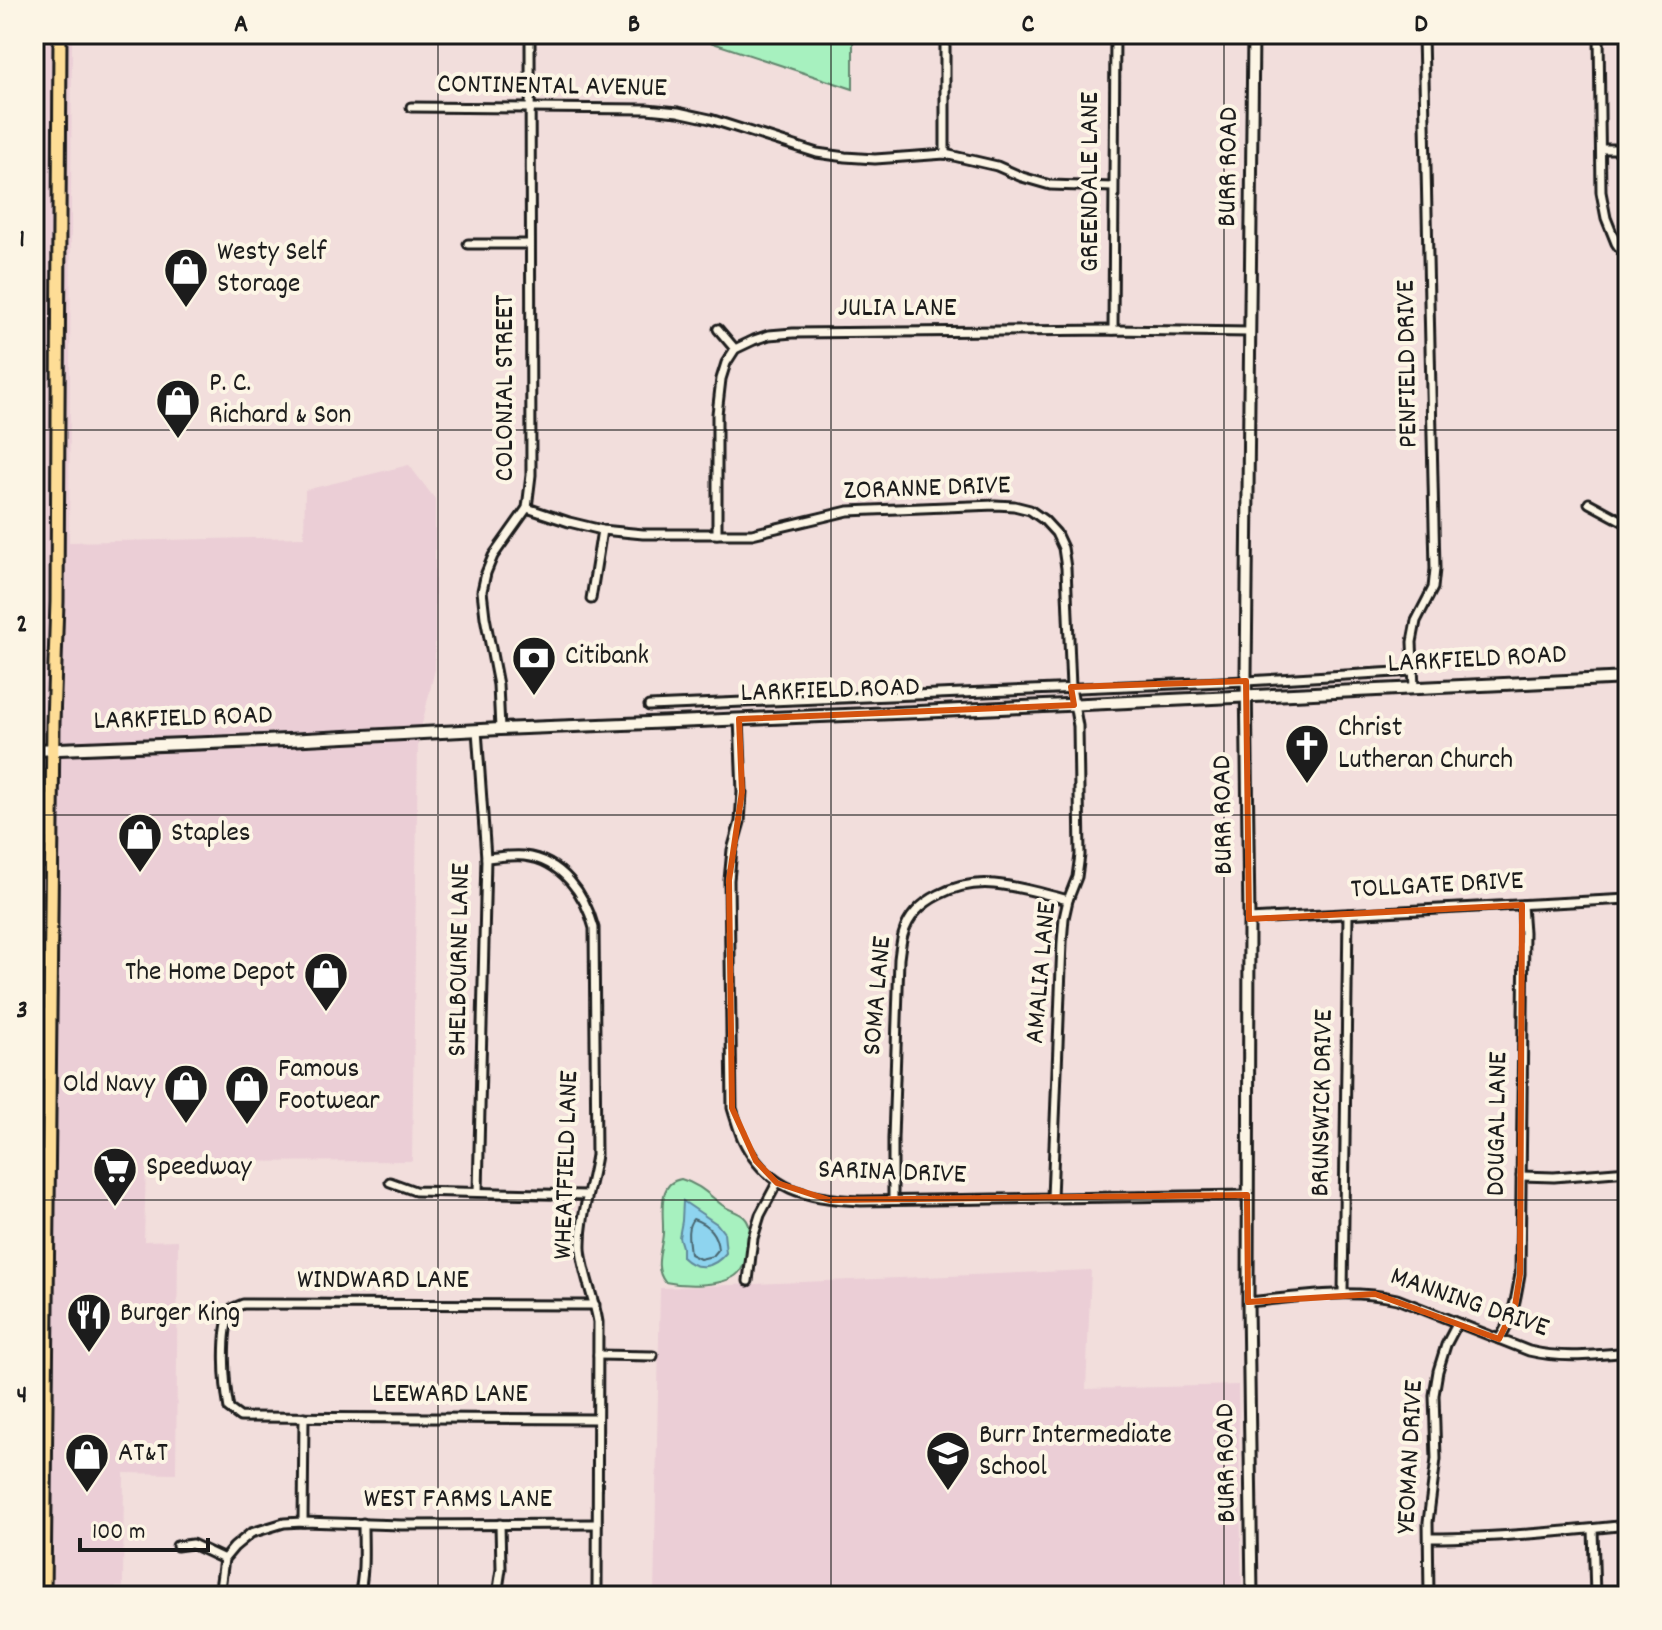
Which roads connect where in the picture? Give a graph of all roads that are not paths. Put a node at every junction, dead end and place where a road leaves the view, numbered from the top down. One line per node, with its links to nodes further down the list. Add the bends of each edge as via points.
1 (60, 34): 38 (main road)
2 (530, 34): 9 (street, COLONIAL STREET)
3 (945, 34): 12 (street)
4 (1115, 34): 13 (street, GREENDALE LANE)
5 (1253, 34): 19 (street, BURR ROAD)
6 (1423, 34): 27 (street, PENFIELD DRIVE, via 1435,569 1433,588 1416,621)
7 (1599, 34): 10 (street)
8 (411, 107): 9 (street, CONTINENTAL AVENUE)
9 (529, 107): 12 (street, CONTINENTAL AVENUE, via 678,112 845,157); 15 (street, COLONIAL STREET)
10 (1601, 149): 11 (street); 16 (street, via 1606,218)
11 (1628, 149)
12 (945, 154): 13 (street, CONTINENTAL AVENUE, via 1050,185)
13 (1113, 187): 18 (street, GREENDALE LANE)
14 (468, 244): 15 (street)
15 (530, 244): 22 (street, COLONIAL STREET)
16 (1628, 261)
17 (718, 329): 20 (street)
18 (1113, 330): 19 (street, JULIA LANE); 20 (street, JULIA LANE, via 793,333 769,335)
19 (1250, 332): 29 (street, BURR ROAD)
20 (735, 349): 25 (street, via 721,379 717,414)
21 (1589, 503): 23 (street)
22 (527, 508): 24 (street, ZORANNE DRIVE); 36 (street, COLONIAL STREET, via 493,556 482,591)
23 (1628, 524)
24 (602, 530): 25 (street, ZORANNE DRIVE); 26 (street)
25 (717, 534): 30 (street, ZORANNE DRIVE, via 752,534 861,510 995,505 1030,510 1056,533 1063,548)
26 (591, 599)
27 (1413, 671): 29 (street, LARKFIELD ROAD); 31 (street, PENFIELD DRIVE)
28 (1628, 678): 31 (main road, LARKFIELD ROAD)
29 (1246, 681): 30 (street, LARKFIELD ROAD); 32 (street, BURR ROAD)
30 (1071, 687): 33 (street, ZORANNE DRIVE); 34 (street, LARKFIELD ROAD)
31 (1414, 688): 32 (main road, LARKFIELD ROAD)
32 (1246, 696): 33 (main road, LARKFIELD ROAD); 45 (street, BURR ROAD)
33 (1074, 705): 35 (main road, LARKFIELD ROAD); 42 (street, AMALIA LANE, via 1080,855)
34 (649, 706)
35 (739, 719): 36 (main road, LARKFIELD ROAD); 51 (street, SARINA DRIVE, via 742,792 729,880 732,1108 756,1161)
36 (500, 729): 37 (main road, LARKFIELD ROAD)
37 (477, 730): 38 (main road, LARKFIELD ROAD); 40 (street, SHELBOURNE LANE)
38 (53, 749): 39 (main road, LARKFIELD ROAD); 46 (main road)
39 (34, 750)
40 (486, 858): 52 (street, SHELBOURNE LANE); 53 (street, WHEATFIELD LANE, via 542,860 567,878 589,910 594,928 596,1155)
41 (1628, 899): 43 (street, TOLLGATE DRIVE)
42 (1068, 900): 55 (street, AMALIA LANE); 56 (street, SOMA LANE, via 991,884 947,891 913,913 899,959)
43 (1522, 905): 44 (street, TOLLGATE DRIVE); 49 (street, DOUGAL LANE)
44 (1348, 914): 45 (street, TOLLGATE DRIVE); 58 (street, BRUNSWICK DRIVE)
45 (1249, 919): 54 (street, BURR ROAD)
46 (48, 1154): 47 (street); 77 (main road)
47 (34, 1155)
48 (1628, 1171): 49 (street)
49 (1521, 1176): 62 (street, DOUGAL LANE, via 1520,1274 1515,1306)
50 (390, 1182): 52 (street, via 415,1191)
51 (777, 1183): 56 (street, SARINA DRIVE, via 829,1200); 57 (street, via 756,1226)
52 (478, 1192): 53 (street)
53 (586, 1195): 60 (street, WHEATFIELD LANE, via 581,1251)
54 (1248, 1195): 55 (street, SARINA DRIVE); 59 (street, BURR ROAD)
55 (1052, 1198): 56 (street, SARINA DRIVE)
56 (893, 1200)
57 (748, 1281)
58 (1343, 1293): 59 (street, MANNING DRIVE); 61 (street, MANNING DRIVE, via 1397,1299)
59 (1248, 1302): 82 (street, BURR ROAD)
60 (595, 1305): 64 (street, WHEATFIELD LANE); 66 (street, WINDWARD LANE, via 243,1304 231,1309 225,1367 229,1409 240,1417)
61 (1457, 1324): 62 (street, MANNING DRIVE); 74 (street, YEOMAN DRIVE, via 1434,1395)
62 (1499, 1339): 63 (street, MANNING DRIVE, via 1549,1356)
63 (1628, 1352)
64 (598, 1355): 65 (street); 67 (street, WHEATFIELD LANE)
65 (653, 1356)
66 (304, 1417): 67 (street, LEEWARD LANE); 68 (street)
67 (597, 1419): 71 (street, WHEATFIELD LANE)
68 (303, 1522): 69 (street, WEST FARMS LANE); 76 (street, WEST FARMS LANE, via 251,1533)
69 (363, 1523): 70 (street, WEST FARMS LANE); 79 (street)
70 (500, 1524): 71 (street, WEST FARMS LANE); 80 (street)
71 (597, 1524): 81 (street, WHEATFIELD LANE)
72 (1628, 1525): 73 (street)
73 (1593, 1529): 74 (street); 84 (street)
74 (1430, 1538): 83 (street, YEOMAN DRIVE)
75 (177, 1546): 76 (street, via 192,1544)
76 (224, 1559): 78 (street)
77 (44, 1596)
78 (219, 1596)
79 (359, 1596)
80 (497, 1596)
81 (597, 1596)
82 (1252, 1596)
83 (1429, 1596)
84 (1595, 1596)

